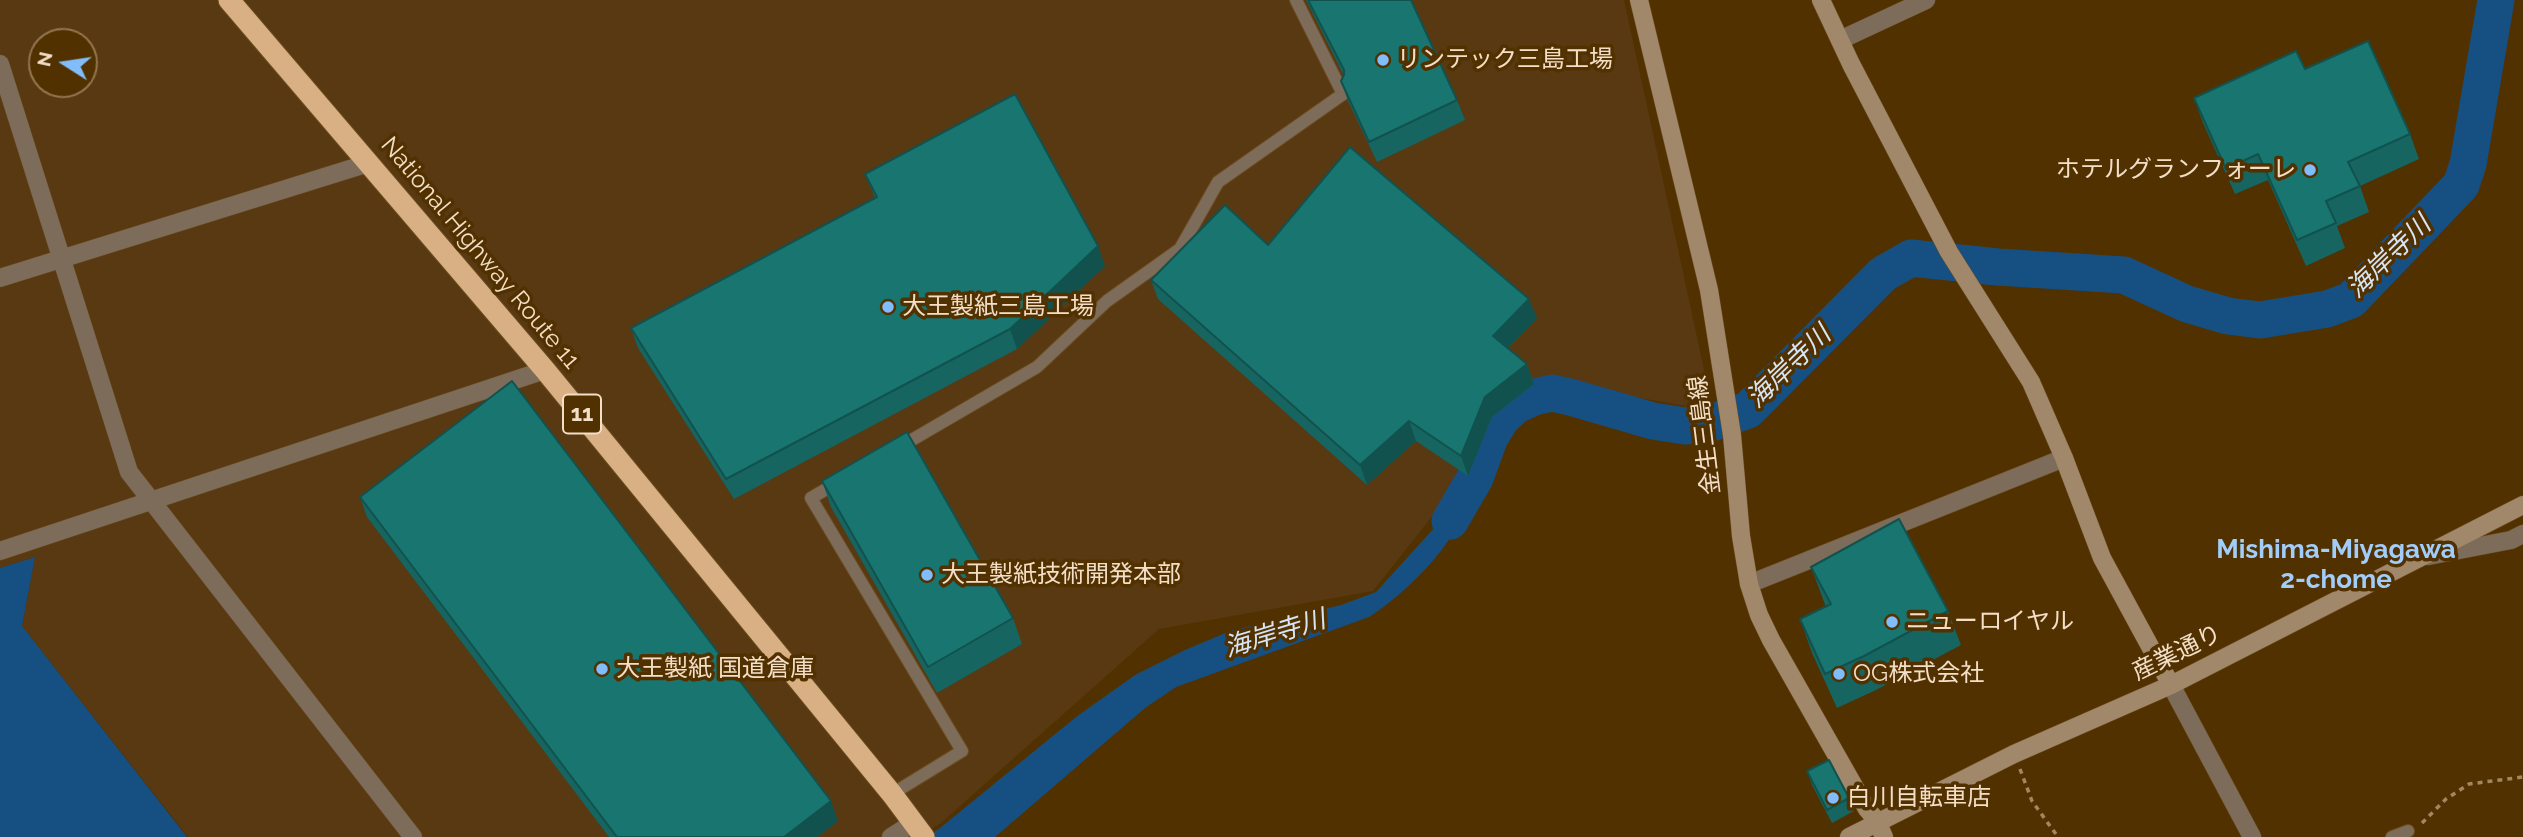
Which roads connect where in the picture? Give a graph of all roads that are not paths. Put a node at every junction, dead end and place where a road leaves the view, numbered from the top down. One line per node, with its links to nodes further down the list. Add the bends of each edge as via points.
1 (229, 0): 8 (highway, National Highway Route 11 / 11)
2 (1296, 0): 12 (lane, via 1343,94 1218,182 1180,248 1107,301 1037,367)
3 (1639, 0): 20 (street, 金生三島線, via 1709,290)
4 (1821, 0): 6 (street)
5 (1926, 0): 6 (street)
6 (1840, 40): 13 (street, via 1961,272 2031,382)
7 (0, 64): 9 (street)
8 (369, 163): 9 (street); 11 (highway, National Highway Route 11 / 11)
9 (62, 259): 10 (street); 15 (street, via 129,472)
10 (0, 278)
11 (545, 370): 15 (street); 22 (highway, National Highway Route 11 / 11)
12 (882, 457)
13 (2064, 458): 20 (street); 21 (street, via 2102,558)
14 (846, 478): 22 (lane, via 811,498 962,751)
15 (152, 501): 18 (street); 26 (street)
16 (2523, 505): 19 (street, 産業通り)
17 (2523, 534): 19 (street)
18 (0, 551)
19 (2421, 557): 21 (street, 産業通り)
20 (1749, 584): 23 (street, 金生三島線, via 1771,640)
21 (2171, 685): 23 (street, 産業通り, via 2014,754); 29 (street)
22 (892, 794): 24 (highway, National Highway Route 11 / 11)
23 (1881, 829): 28 (street, 産業通り)
24 (919, 830): 27 (street)
25 (2408, 831): 30 (lane)
26 (413, 837)
27 (891, 837)
28 (1849, 837)
29 (2252, 837)
30 (2392, 837)

